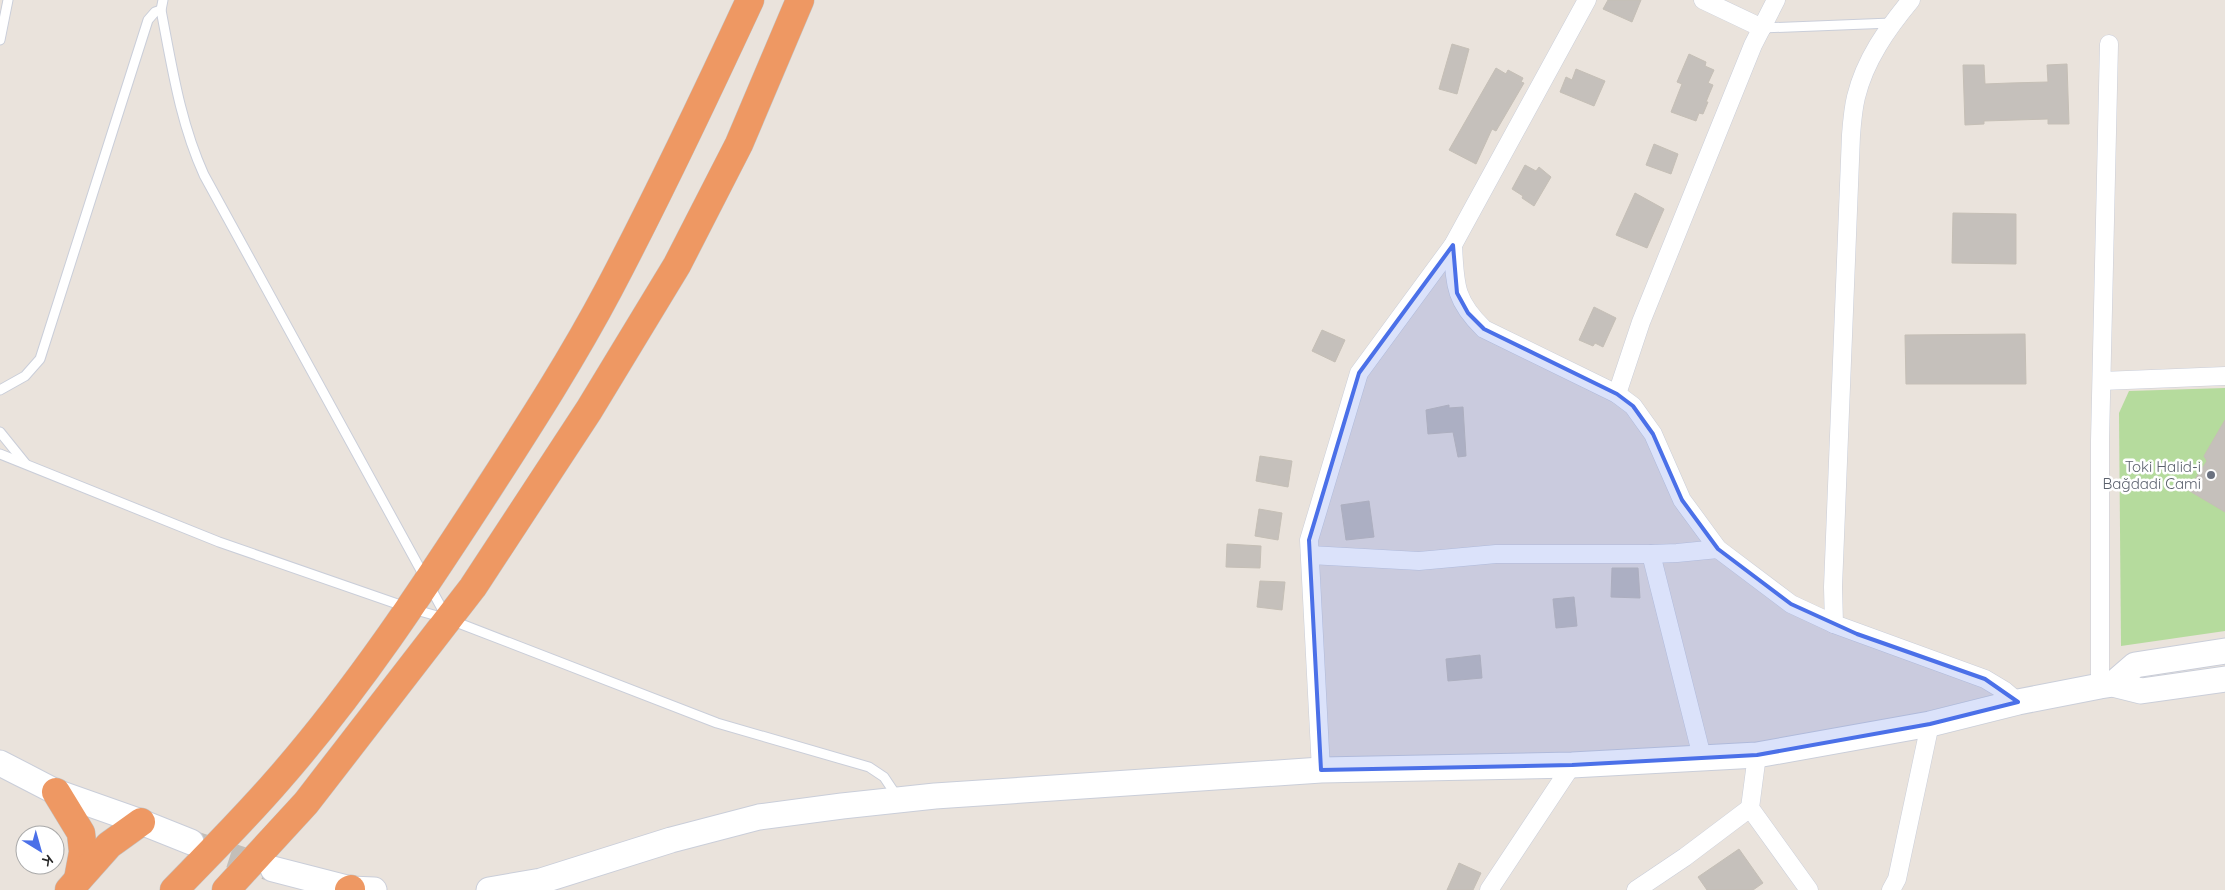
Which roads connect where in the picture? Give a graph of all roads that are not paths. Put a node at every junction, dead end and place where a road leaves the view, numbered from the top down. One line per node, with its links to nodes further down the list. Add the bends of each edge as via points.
1 (8, 0): 12 (lane)
2 (163, 0): 9 (lane)
3 (750, 0): 25 (highway, via 688,133 604,299 554,388)
4 (800, 0): 27 (highway, via 738,144 677,265 589,410 473,586)
5 (1587, 0): 14 (street)
6 (1703, 0): 11 (street)
7 (1776, 0): 11 (street)
8 (1910, 0): 10 (street)
9 (161, 10): 17 (lane, via 148,20 40,358 25,376); 25 (lane, via 181,111 204,175)
10 (1891, 23): 11 (lane); 28 (street, via 1872,55 1856,96 1851,135)
11 (1762, 28): 18 (street, via 1642,322)
12 (0, 40)
13 (2109, 44): 16 (street)
14 (1452, 245): 18 (street, via 1458,293 1468,313 1484,329); 24 (street, via 1359,372 1309,540)
15 (2225, 376): 16 (street)
16 (2102, 381): 31 (street)
17 (0, 390)
18 (1617, 394): 22 (street, via 1632,406 1652,434 1682,500)
19 (0, 432): 21 (lane)
20 (0, 454): 21 (lane)
21 (26, 463): 26 (lane, via 220,542)
22 (1718, 549): 23 (street); 28 (street, via 1791,604)
23 (1651, 554): 24 (street, via 1496,554 1419,561); 35 (street)
24 (1310, 555): 38 (street)
25 (427, 582): 26 (highway); 27 (lane)
26 (409, 608): 27 (lane); 46 (highway, via 332,713 276,782)
27 (448, 618): 40 (lane, via 718,723 869,767 884,777); 47 (highway, via 306,803)
28 (1834, 624): 32 (street, via 1985,679)
29 (2225, 651): 31 (street, via 2136,665)
30 (2225, 679): 31 (street, via 2142,691)
31 (2107, 685): 32 (street)
32 (2018, 702): 33 (street)
33 (1930, 724): 34 (street); 53 (street, via 1897,880)
34 (1757, 755): 35 (street); 41 (street)
35 (1702, 757): 37 (street)
36 (0, 763): 39 (street)
37 (1572, 765): 38 (street); 50 (street)
38 (1321, 770): 40 (street)
39 (56, 792): 42 (street); 45 (highway, via 81,833 83,852)
40 (900, 800): 49 (street, via 759,817 671,840 541,881)
41 (1750, 808): 51 (street); 52 (street)
42 (141, 822): 43 (street); 45 (highway, via 109,845)
43 (191, 842)
44 (273, 869): 48 (street)
45 (73, 884)
46 (174, 890)
47 (226, 890)
48 (358, 890)
49 (489, 890)
50 (1489, 890)
51 (1636, 890)
52 (1809, 890)
53 (1891, 890)

